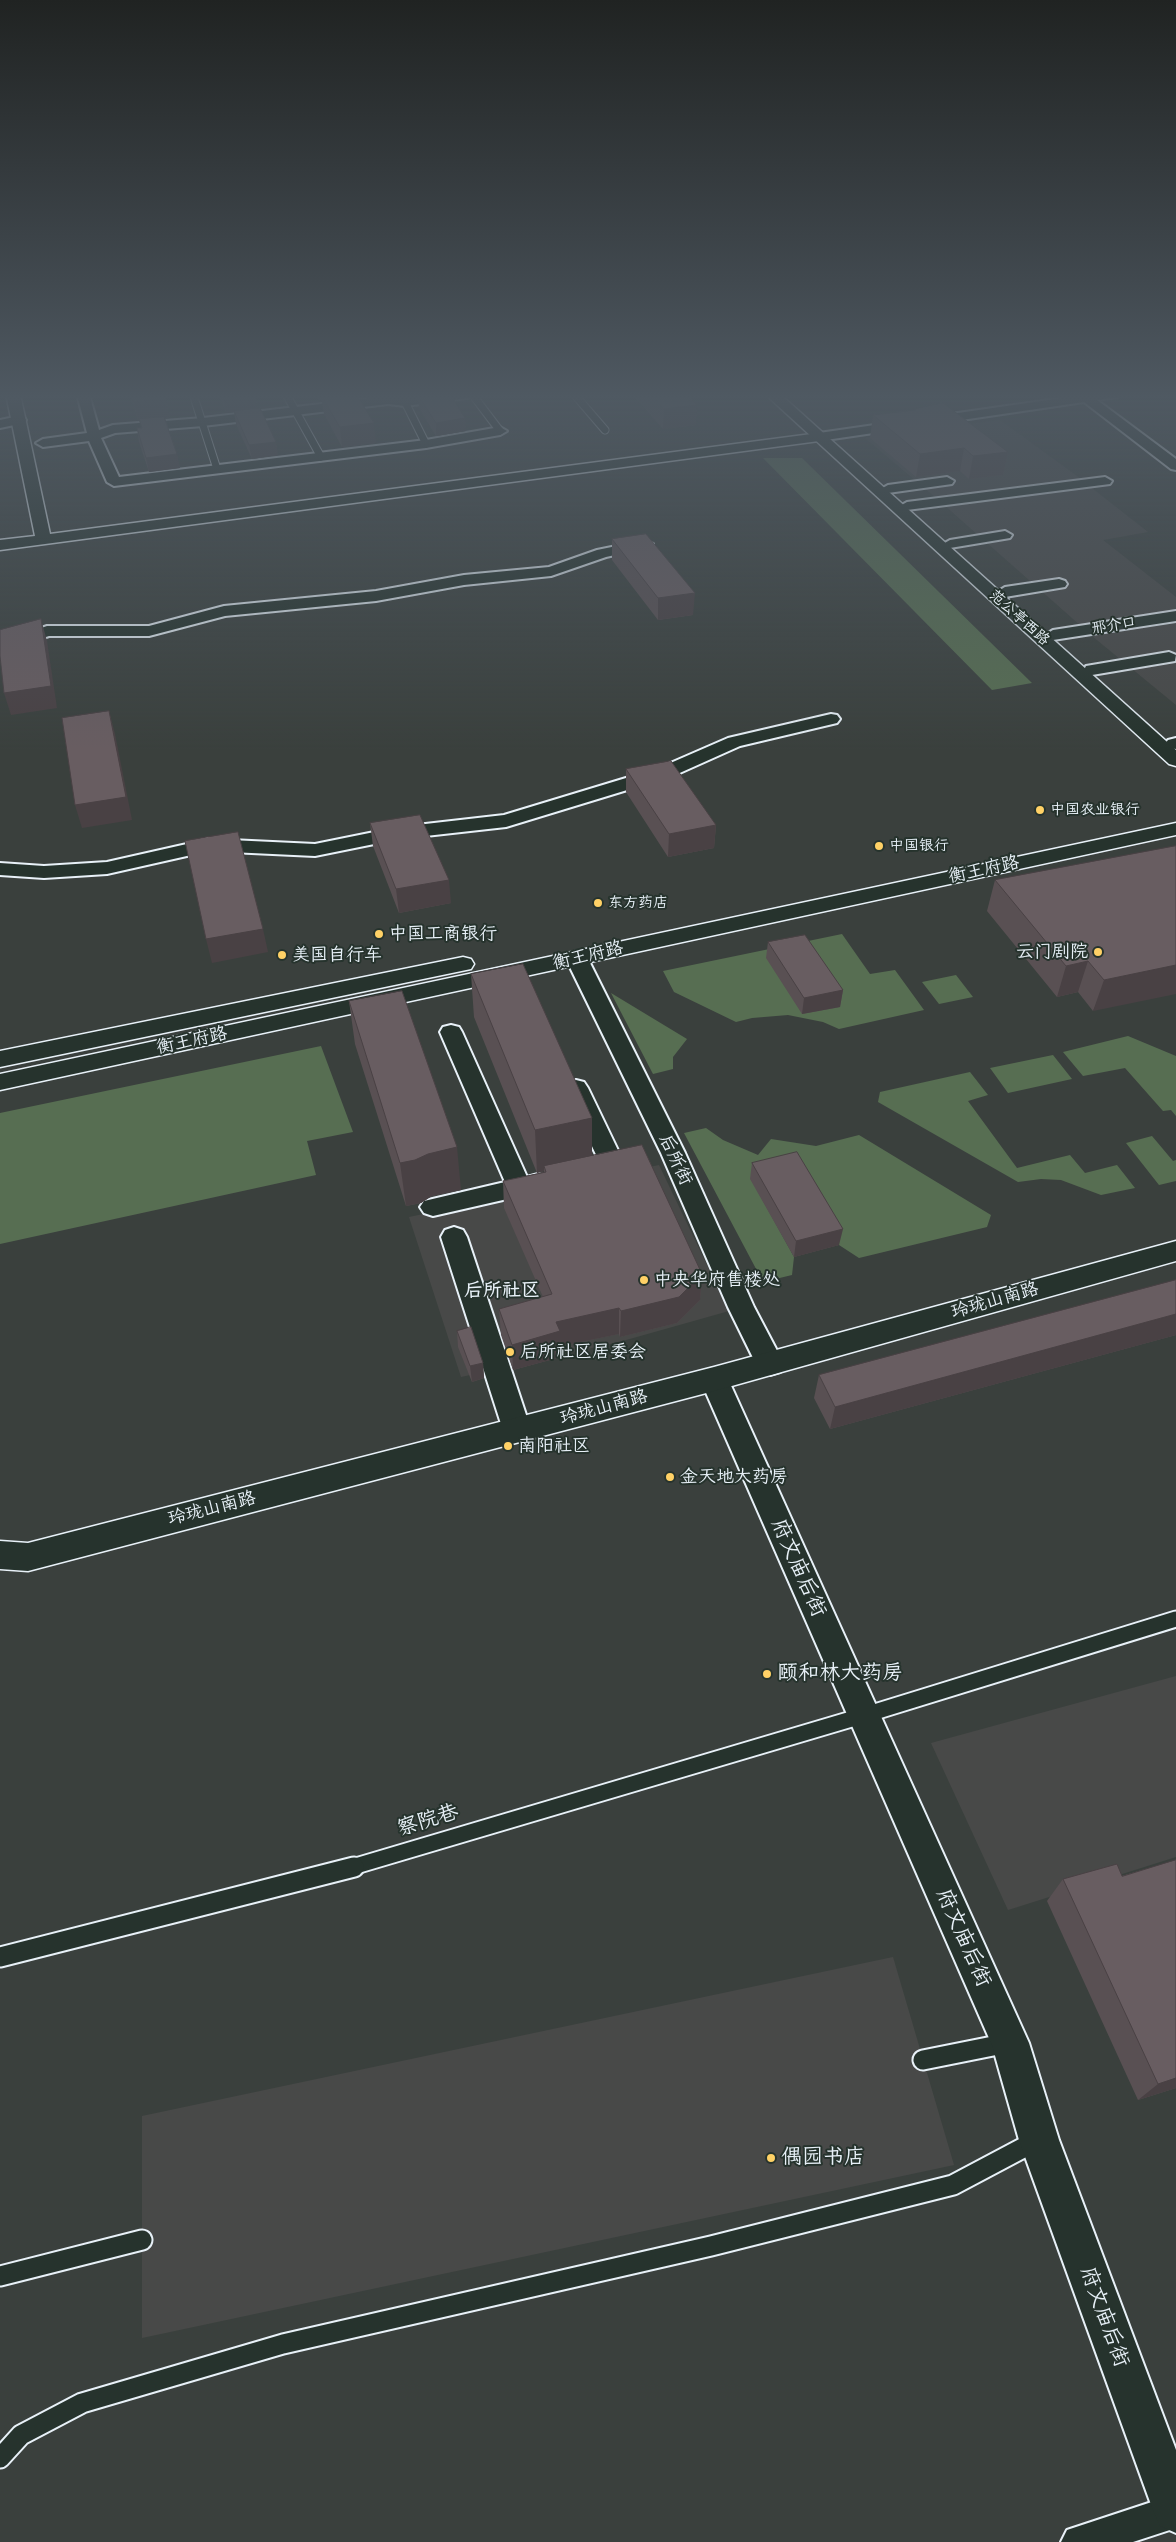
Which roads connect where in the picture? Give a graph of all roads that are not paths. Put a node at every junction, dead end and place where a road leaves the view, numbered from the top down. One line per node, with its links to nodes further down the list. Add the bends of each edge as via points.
1 (38, 513): 6 (main road)
2 (243, 513): 6 (main road)
3 (910, 513): 18 (main road, 范公亭西路)
4 (914, 513): 8 (main road, 范公亭西路)
5 (1005, 535): 8 (street)
6 (43, 539): 9 (main road)
7 (652, 543): 14 (street, via 602,553 551,571 464,580 376,596 224,611 148,631 47,631)
8 (950, 544): 11 (main road, 范公亭西路)
9 (0, 545)
10 (1059, 584): 11 (street)
11 (1005, 592): 13 (main road, 范公亭西路)
12 (1176, 616): 13 (street, 邢介口)
13 (1053, 635): 16 (main road, 范公亭西路)
14 (0, 646)
15 (1169, 657): 16 (street)
16 (1092, 670): 18 (main road, 范公亭西路)
17 (831, 719): 21 (street, via 734,742 666,772 506,821 399,833 315,850 208,845 106,868 44,872)
18 (1176, 748)
19 (1176, 812): 24 (main road, 衡王府路)
20 (1176, 829): 22 (main road, 衡王府路)
21 (0, 869)
22 (576, 958): 26 (main road, 衡王府路); 27 (street, 后所街)
23 (452, 1032): 29 (street)
24 (0, 1059)
25 (566, 1068): 27 (street, via 604,1169)
26 (0, 1082)
27 (673, 1153): 33 (street, 后所街, via 741,1307)
28 (557, 1179): 29 (street)
29 (520, 1188): 30 (street)
30 (433, 1207)
31 (454, 1236): 35 (street)
32 (1176, 1251): 33 (main road, 玲珑山南路)
33 (770, 1364): 34 (main road, 玲珑山南路)
34 (714, 1379): 35 (main road, 玲珑山南路); 38 (street, 府文庙后街)
35 (517, 1430): 36 (main road, 玲珑山南路, via 28,1557)
36 (0, 1555)
37 (1176, 1619): 38 (lane, 察院巷)
38 (865, 1715): 39 (lane, 察院巷, via 350,1868); 40 (street, 府文庙后街)
39 (0, 1957)
40 (1010, 2043): 41 (lane); 42 (street, 府文庙后街)
41 (923, 2060)
42 (1038, 2140): 45 (lane, via 953,2185 711,2246 283,2344 82,2403 21,2435); 46 (street, 府文庙后街)
43 (142, 2240): 44 (lane)
44 (0, 2276)
45 (0, 2458)
46 (1176, 2510): 47 (street)
47 (1079, 2542)

